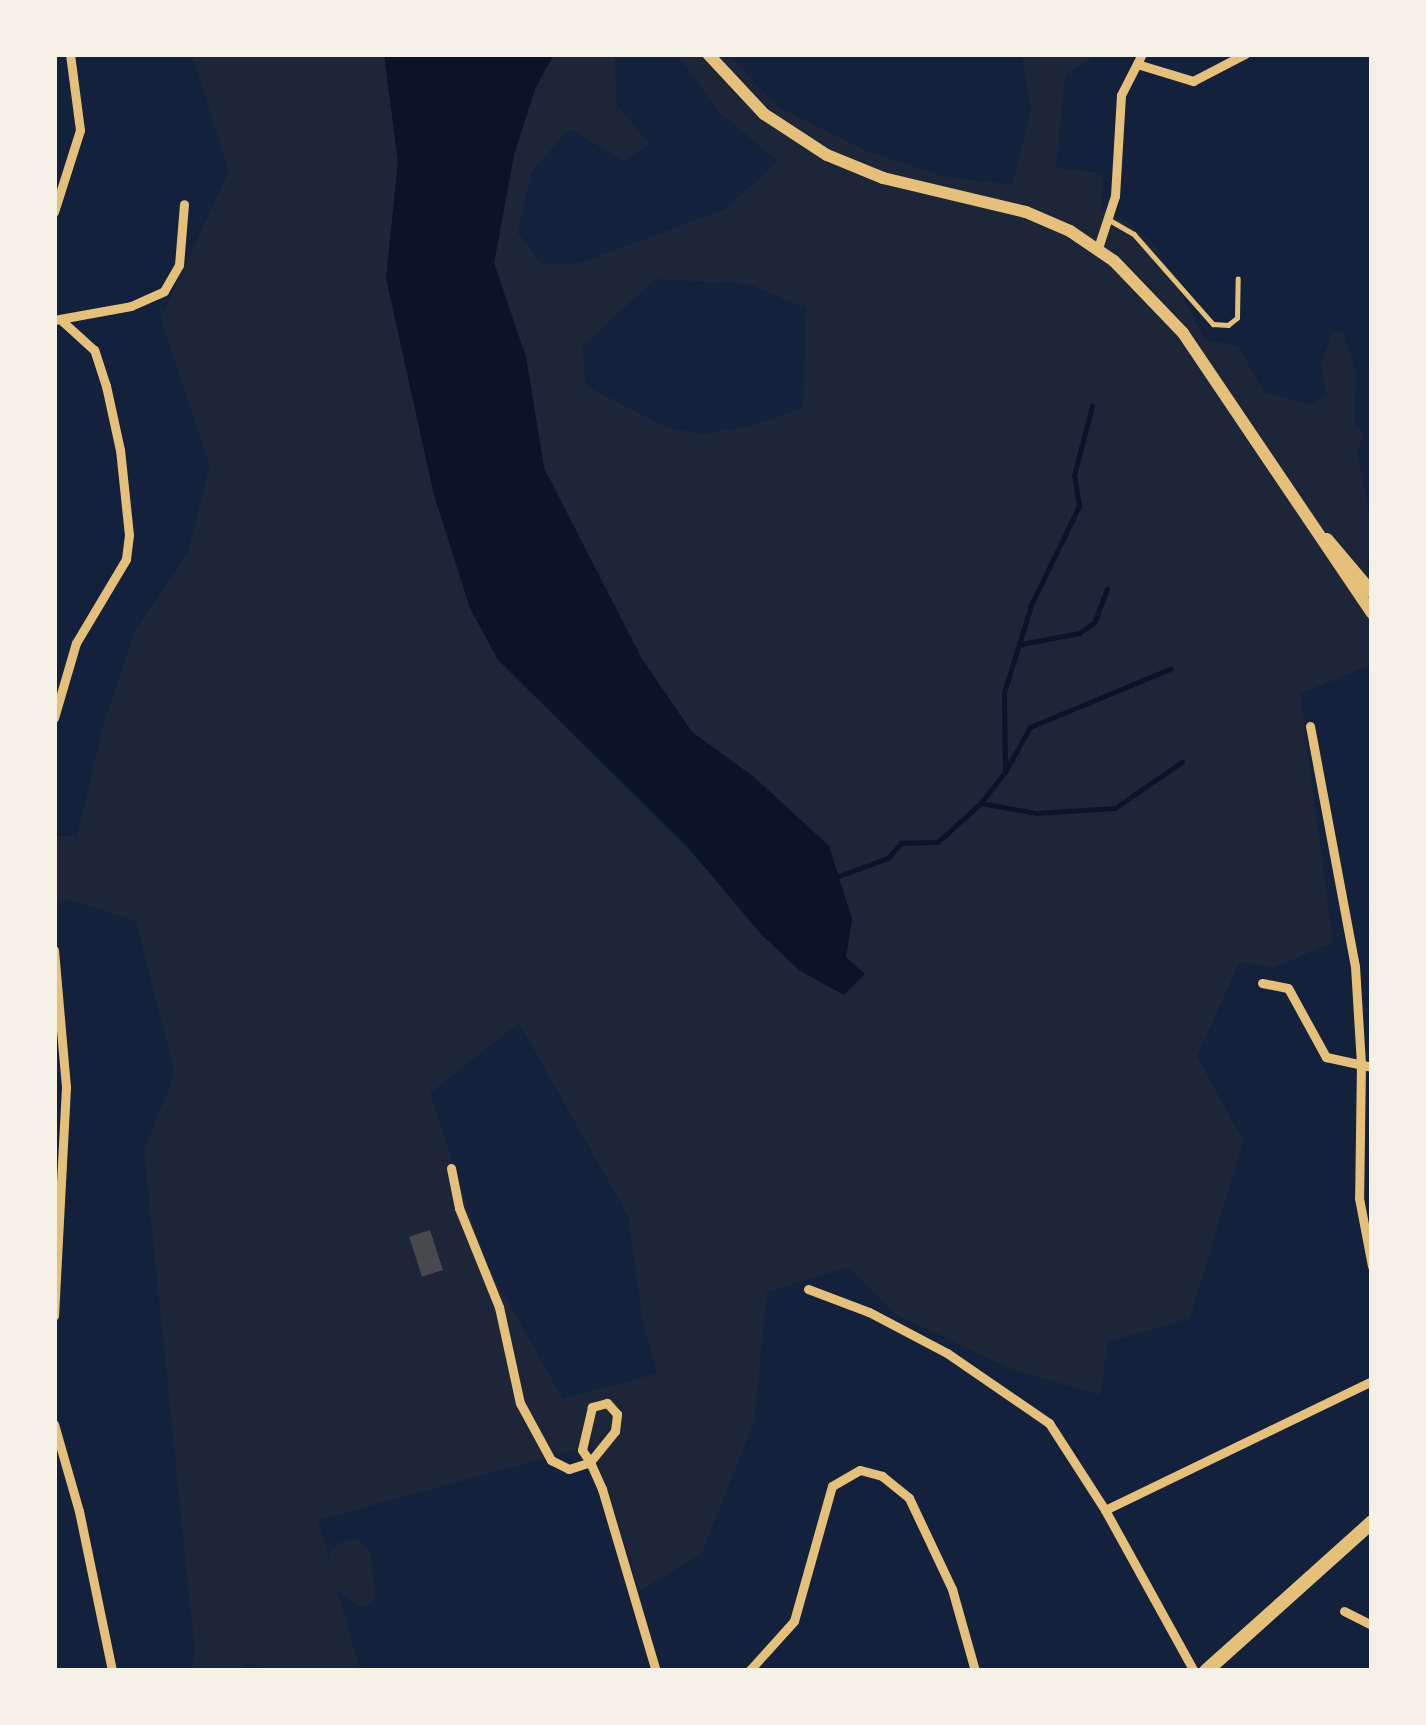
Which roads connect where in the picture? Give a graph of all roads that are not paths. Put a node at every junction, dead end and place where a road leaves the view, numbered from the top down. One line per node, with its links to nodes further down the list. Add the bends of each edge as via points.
1 (70, 54): 6 (street, via 80,130)
2 (708, 54): 8 (main road, via 764,114 827,155 883,178 1026,212)
3 (1245, 54): 4 (street, via 1193,81)
4 (1140, 59): 7 (street, via 1120,95 1118,179)
5 (184, 204): 10 (street, via 179,265 164,291)
6 (54, 212)
7 (1108, 219): 8 (street); 9 (lane, via 1134,233 1213,324 1237,318)
8 (1098, 248): 11 (main road, via 1161,305)
9 (1238, 279)
10 (57, 320): 14 (street, via 94,350 120,450 129,535 126,559 76,643)
11 (1326, 538): 12 (main road); 13 (main road)
12 (1372, 592)
13 (1372, 613)
14 (54, 718)
15 (1310, 726): 18 (street)
16 (54, 950): 22 (street, via 66,1107)
17 (1262, 983): 18 (street, via 1288,988 1319,1051)
18 (1366, 1065): 20 (street, via 1359,1198)
19 (451, 1168): 25 (street, via 530,1426 556,1466)
20 (1372, 1266)
21 (808, 1289): 26 (street, via 908,1332 1025,1402 1067,1445)
22 (54, 1316)
23 (1372, 1381): 26 (street)
24 (54, 1424): 30 (street)
25 (590, 1462): 25 (street, via 617,1426 607,1403 587,1417 582,1450); 31 (street)
26 (1105, 1510): 34 (street)
27 (1372, 1522): 35 (main road)
28 (1344, 1611): 29 (street)
29 (1372, 1625)
30 (112, 1671)
31 (656, 1671)
32 (749, 1671): 33 (street, via 794,1621 832,1486 860,1470 909,1498 952,1589)
33 (975, 1671)
34 (1194, 1671)
35 (1205, 1671)

